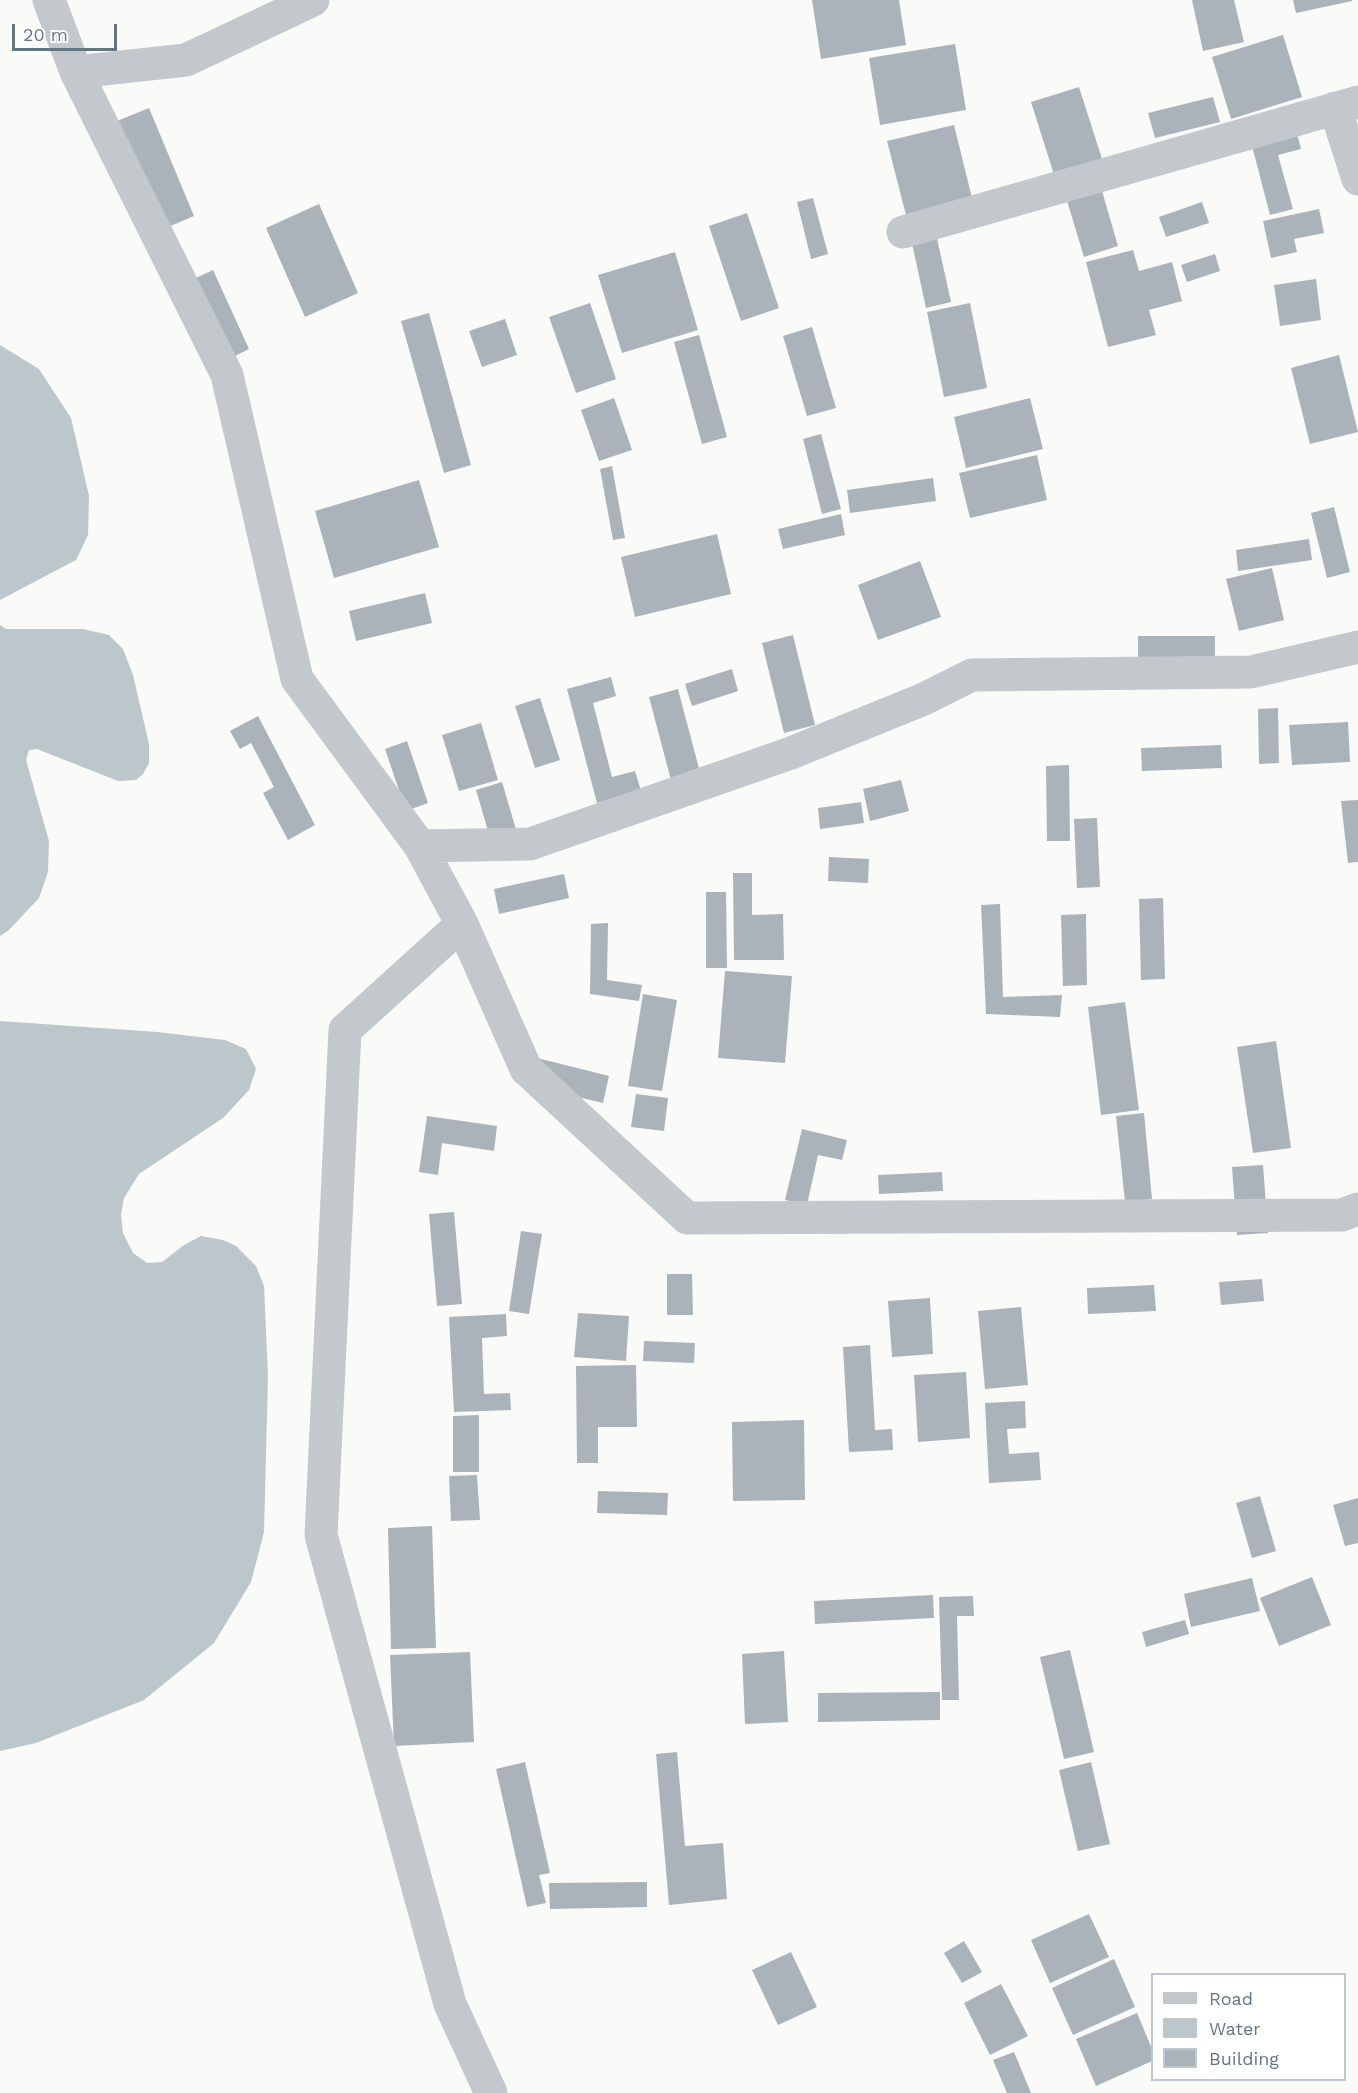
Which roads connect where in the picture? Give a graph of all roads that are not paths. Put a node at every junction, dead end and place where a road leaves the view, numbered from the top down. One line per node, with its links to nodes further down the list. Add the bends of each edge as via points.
1 (49, 0): 3 (street)
2 (313, 0): 3 (street, via 186,60)
3 (76, 72): 8 (street, via 227,375 297,679)
4 (1347, 105): 5 (street); 6 (street)
5 (1358, 179)
6 (903, 232)
7 (1358, 647): 8 (street, via 1251,672 972,675 924,699 791,753 530,844)
8 (420, 846): 9 (street)
9 (462, 924): 10 (street, via 526,1069 687,1218 1342,1215); 11 (street, via 345,1030 321,1534 450,2004)
10 (1358, 1209)
11 (491, 2093)

